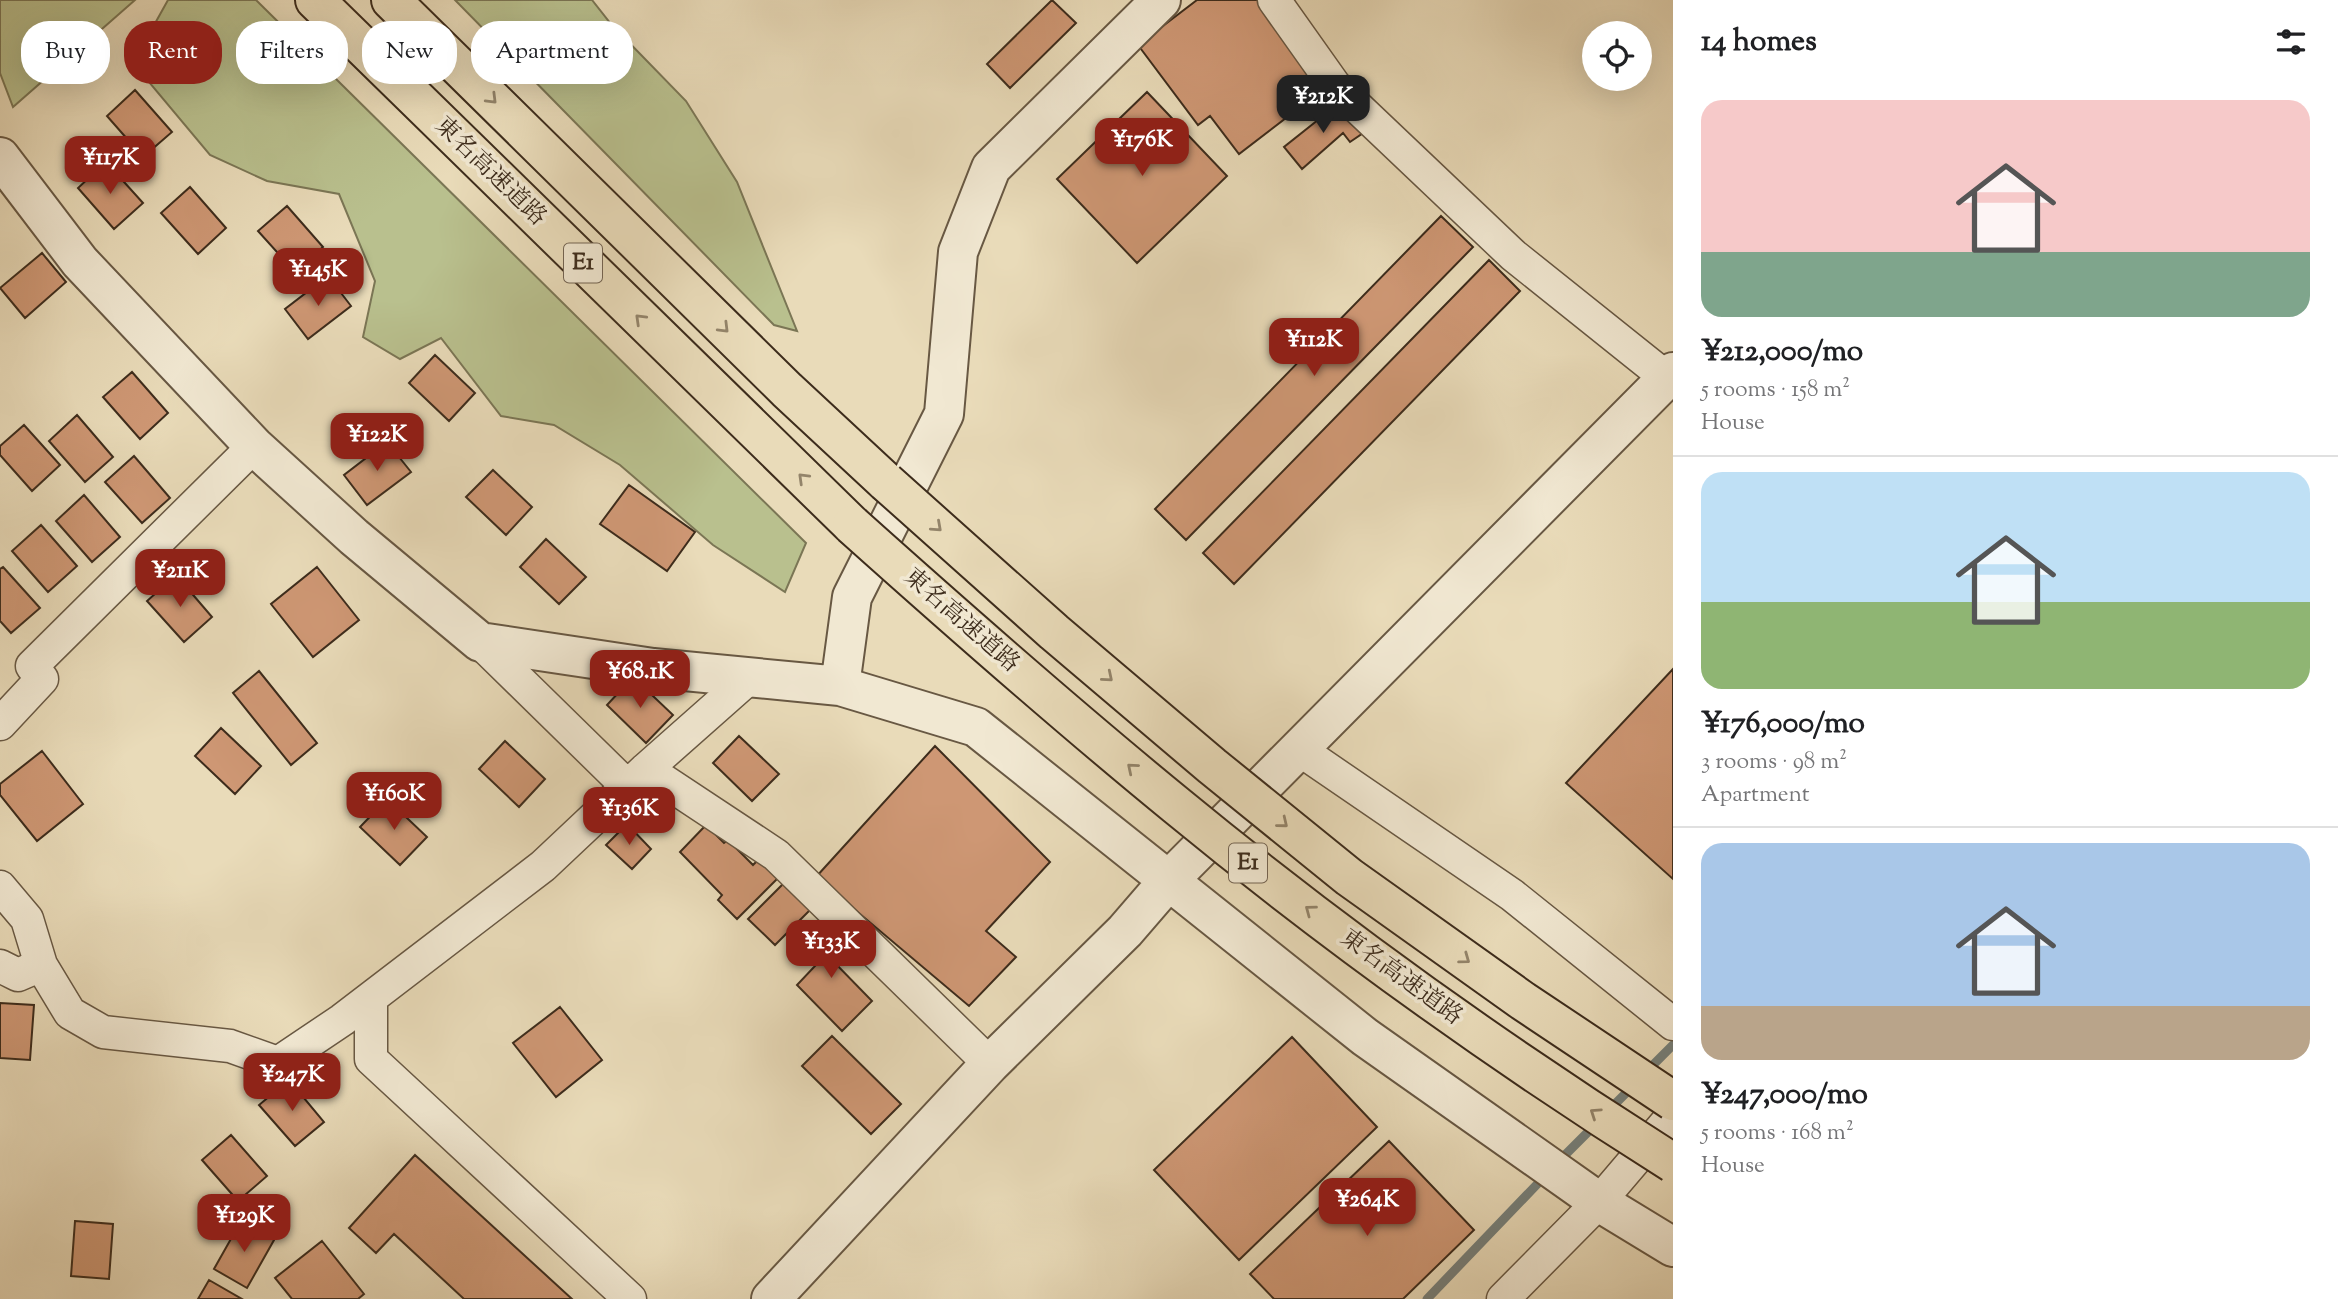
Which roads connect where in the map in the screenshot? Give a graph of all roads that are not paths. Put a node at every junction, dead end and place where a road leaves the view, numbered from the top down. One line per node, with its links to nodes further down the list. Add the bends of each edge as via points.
1 (315, 0): 23 (highway, 東名高速道路 / E1, one-way to 1, bridge, via 1507,1054 1293,898 963,624 852,525)
2 (391, 0): 21 (highway, E1, one-way to 21, bridge, via 777,380 1086,659 1349,877)
3 (1161, 0): 10 (street, via 991,168 958,252 944,414 852,597)
4 (1274, 0): 6 (street, via 1335,86 1513,255)
5 (0, 158): 7 (street, via 80,262)
6 (1671, 378): 12 (street)
7 (254, 446): 8 (street); 11 (street, via 33,666 42,679)
8 (480, 642): 9 (street, via 653,668); 13 (street)
9 (750, 677): 10 (street); 13 (street)
10 (840, 686): 14 (street, via 976,727)
11 (0, 724)
12 (1300, 750): 14 (street); 19 (street, via 1512,895)
13 (636, 778): 18 (street, via 543,866); 20 (street, via 776,855)
14 (1169, 880): 20 (street, via 1125,931); 24 (street, via 1365,1037)
15 (0, 887): 16 (street, via 27,919)
16 (41, 965): 17 (street, via 18,975); 18 (street, via 70,1013 103,1032 230,1046 278,1063)
17 (0, 966)
18 (371, 998): 26 (street, via 371,1059)
19 (1671, 1023)
20 (990, 1064): 27 (street)
21 (1673, 1101)
22 (1673, 1115): 24 (street)
23 (1673, 1163)
24 (1599, 1202): 25 (street); 28 (street)
25 (1673, 1247)
26 (630, 1299)
27 (771, 1299)
28 (1503, 1299)

